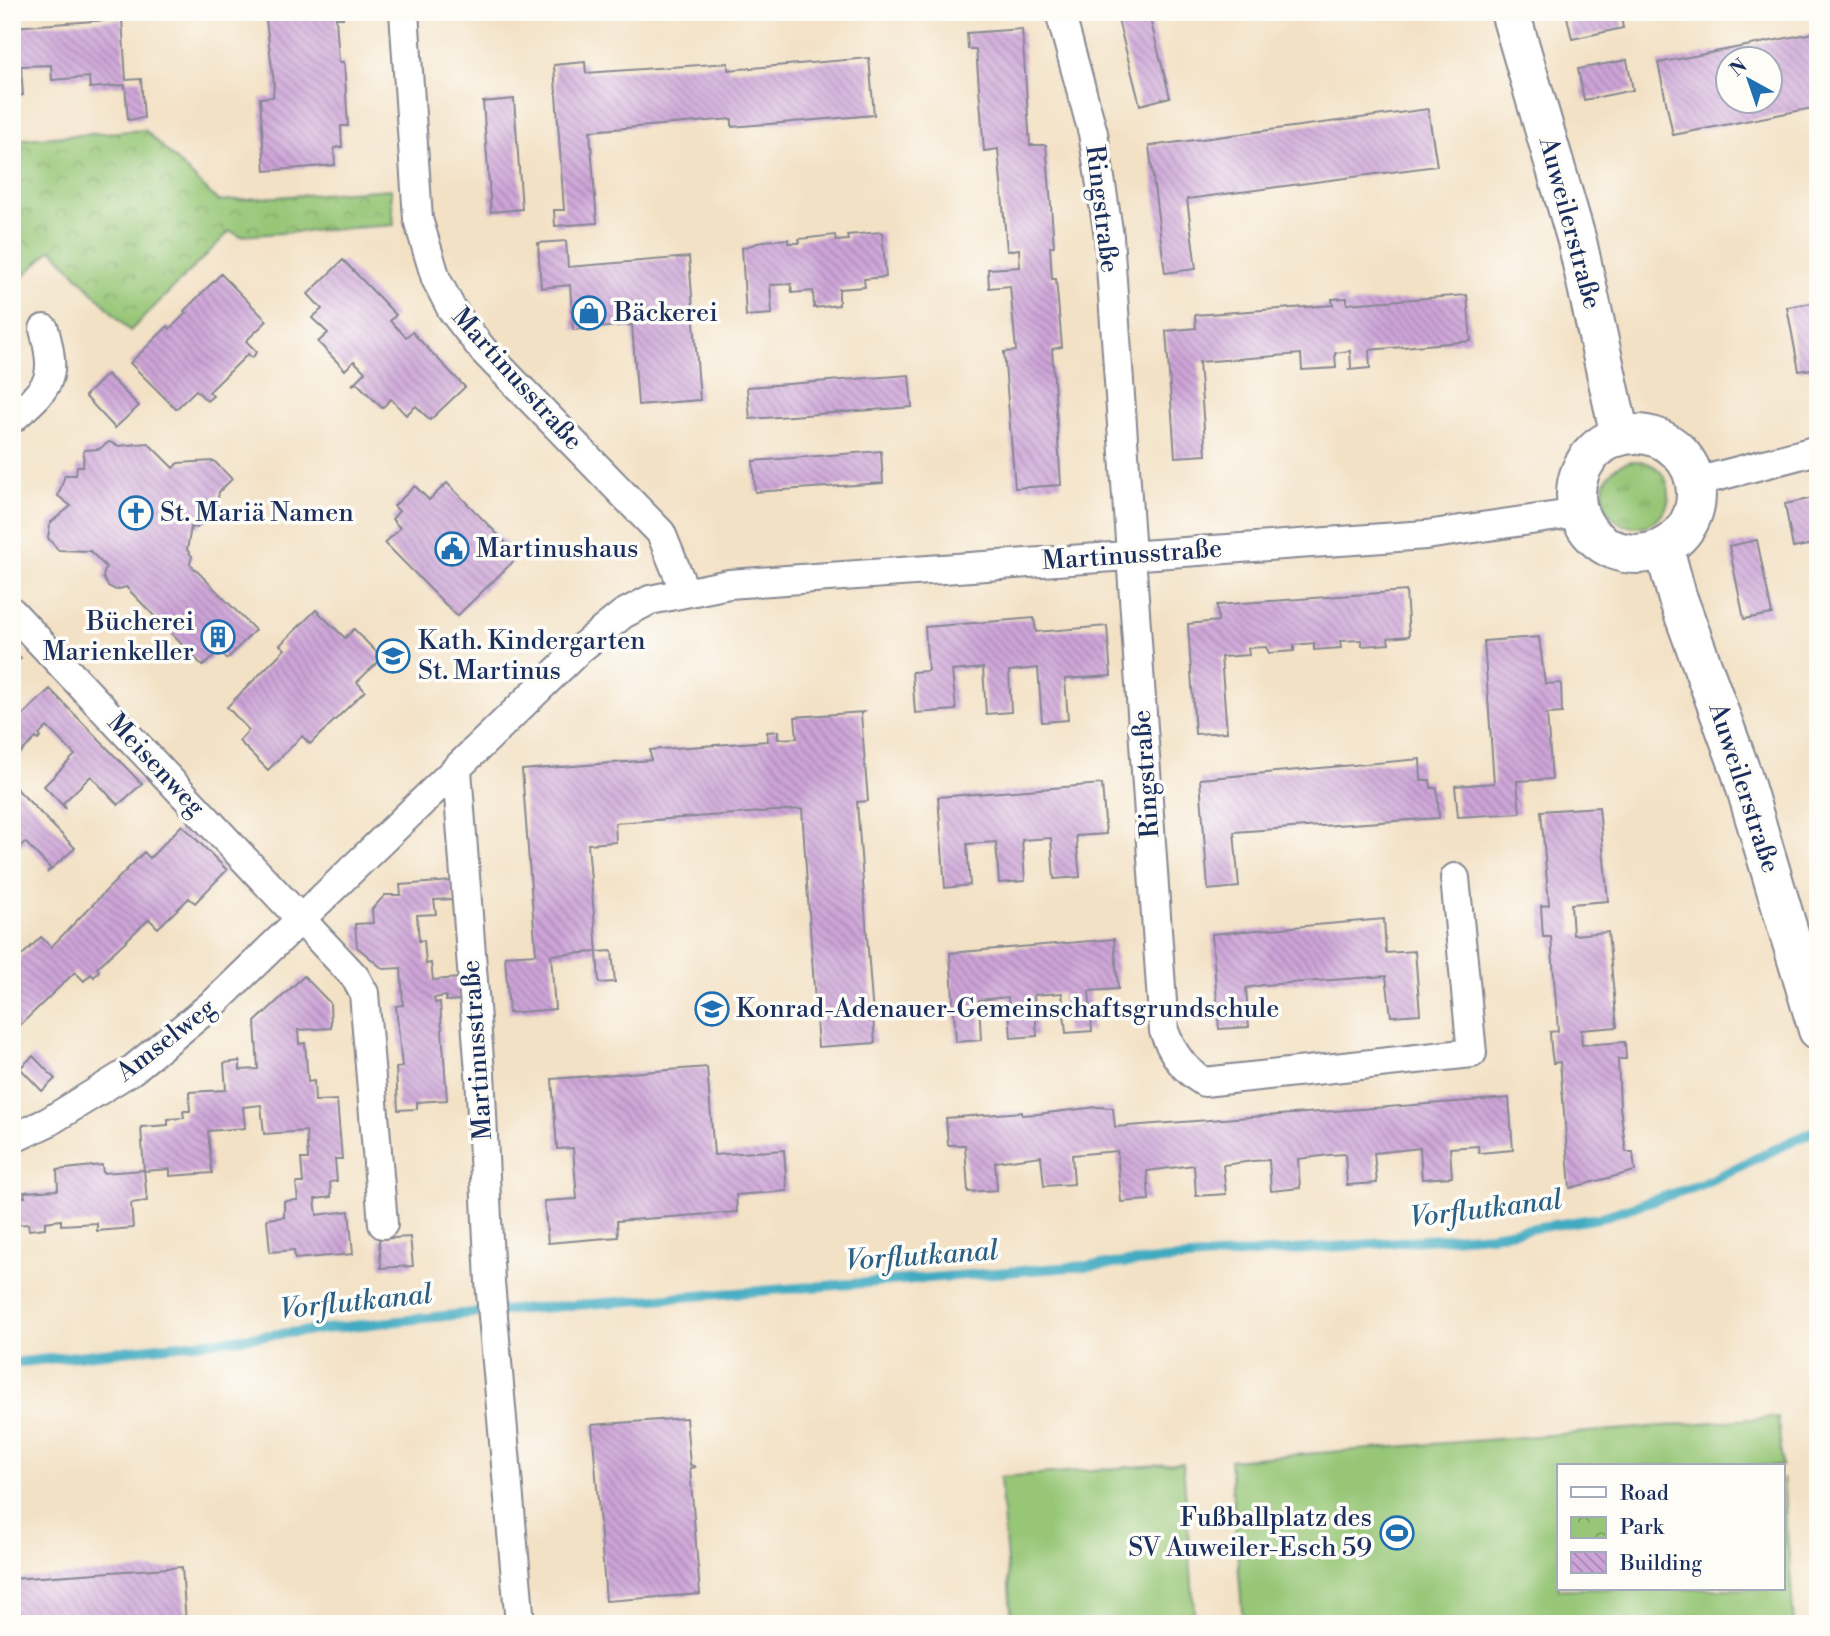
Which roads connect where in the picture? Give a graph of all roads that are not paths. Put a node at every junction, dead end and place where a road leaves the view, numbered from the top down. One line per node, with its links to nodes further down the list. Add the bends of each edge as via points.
1 (404, 12): 12 (street, Martinusstraße, via 418,219 436,279 452,310 483,350 661,533)
2 (1060, 12): 11 (street, Ringstraße, via 1093,133 1109,237)
3 (1510, 12): 6 (street, Auweilerstraße, via 1577,242)
4 (44, 329): 5 (street, via 51,356 46,388)
5 (12, 419)
6 (1620, 436): 8 (street, via 1644,434 1668,443 1686,460); 9 (street, via 1592,453 1577,481)
7 (1818, 450): 8 (street)
8 (1696, 482): 10 (street, via 1695,509 1684,532)
9 (1578, 513): 10 (street, via 1592,536 1613,551 1639,555); 11 (street, Martinusstraße, via 1426,535)
10 (1664, 548): 17 (street, Auweilerstraße, via 1741,772)
11 (1131, 555): 12 (street, Martinusstraße, via 729,584); 15 (street, Ringstraße, via 1164,1031 1171,1051 1187,1071 1203,1082 1472,1052)
12 (685, 592): 14 (street, Martinusstraße, via 650,600 623,614 581,648)
13 (12, 612): 16 (street, Meisenweg)
14 (457, 770): 16 (street, Amselweg); 20 (street, Martinusstraße)
15 (1455, 878)
16 (302, 917): 18 (street, Amselweg, via 215,1002 132,1070); 19 (street, via 364,993)
17 (1818, 1030)
18 (12, 1139)
19 (383, 1224)
20 (520, 1624)

